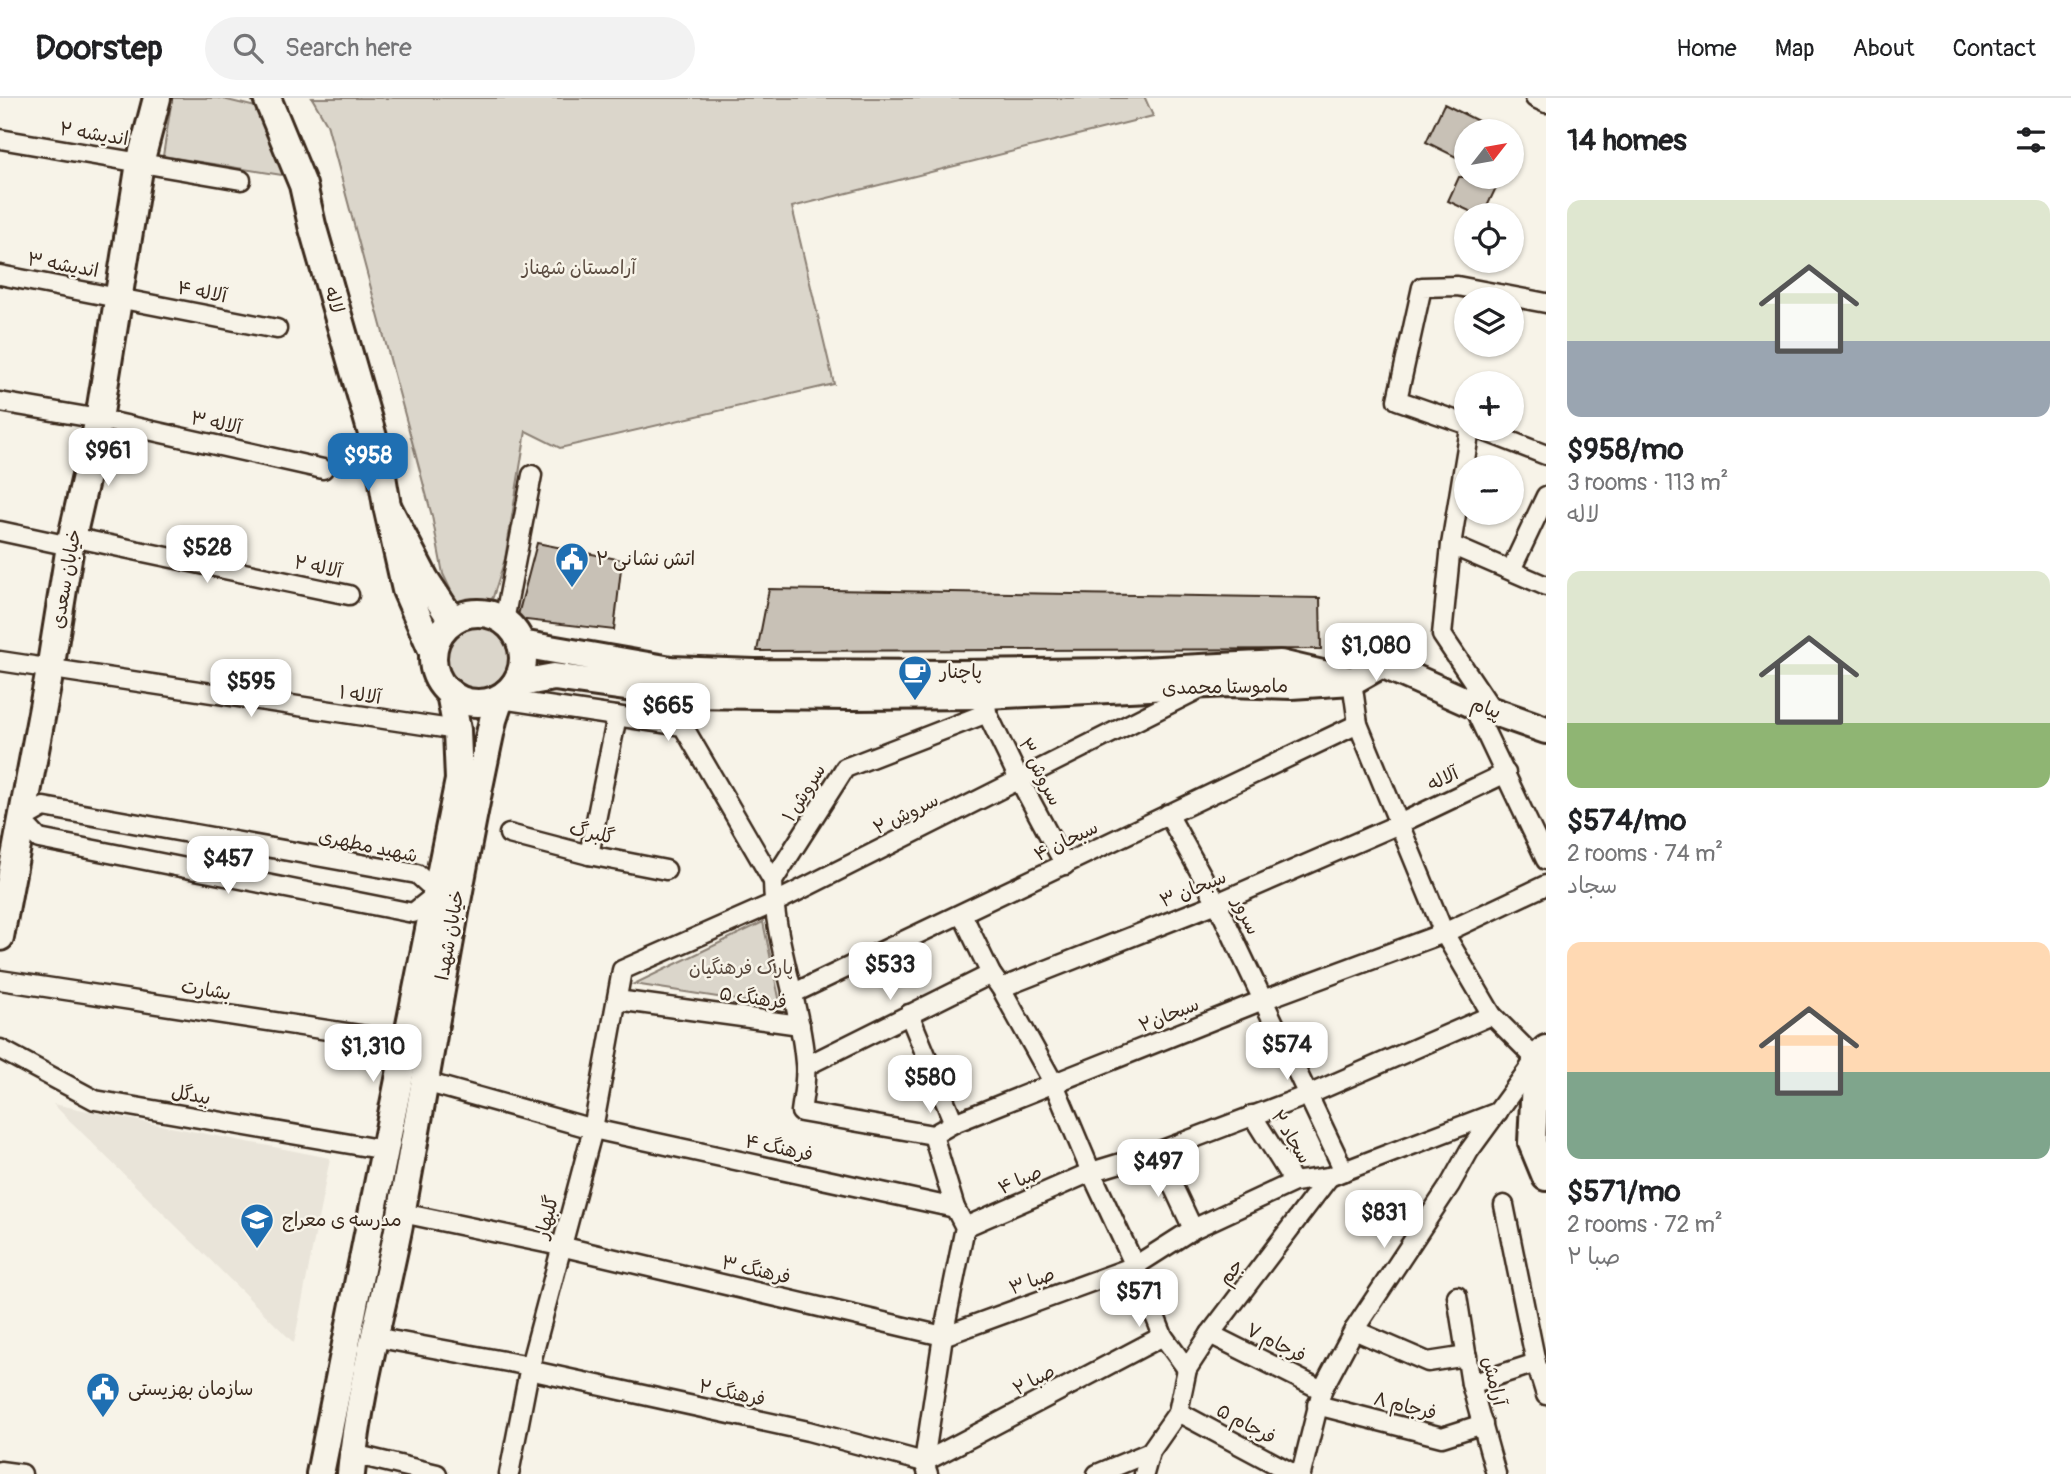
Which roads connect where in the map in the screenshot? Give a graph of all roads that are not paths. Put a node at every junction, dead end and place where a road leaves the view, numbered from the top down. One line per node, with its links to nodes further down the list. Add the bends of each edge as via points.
1 (157, 98): 6 (main road, خیابان سعدی)
2 (267, 98): 21 (main road, لاله, via 303,185 379,458)
3 (1535, 98): 4 (street)
4 (1546, 103)
5 (0, 139): 6 (street, اندیشه ۲)
6 (140, 163): 7 (street, اندیشه ۲); 9 (main road, خیابان سعدی)
7 (241, 180)
8 (0, 275): 9 (street, اندیشه ۳)
9 (119, 297): 11 (street, آلاله ۴); 13 (main road, خیابان سعدی)
10 (1546, 303): 14 (street, via 1457,286 1422,287 1397,400)
11 (277, 328)
12 (0, 402): 13 (street, آلاله ۳)
13 (99, 419): 18 (street, آلاله ۳); 23 (main road, خیابان سعدی)
14 (1454, 420)
15 (1469, 441): 24 (street)
16 (1510, 441): 17 (street)
17 (1546, 455)
18 (323, 469)
19 (533, 475): 29 (street)
20 (1546, 496): 25 (street)
21 (387, 506): 28 (main road); 31 (main road, via 406,590)
22 (0, 531): 23 (street, آلاله ۲)
23 (71, 542): 27 (street, آلاله ۲); 33 (main road, خیابان سعدی)
24 (1451, 545): 25 (street); 39 (street, via 1442,635)
25 (1511, 570): 26 (street)
26 (1546, 586)
27 (349, 595)
28 (452, 621): 29 (main road, via 478,612); 31 (main road)
29 (504, 621): 30 (main road)
30 (521, 644): 34 (main road, ماموستا محمدی, via 671,670 956,674 1280,664); 36 (main road, via 521,671)
31 (433, 652): 37 (main road, via 434,667)
32 (0, 661): 33 (street, آلاله ۱)
33 (50, 670): 43 (street, آلاله ۱); 47 (main road, خیابان سعدی)
34 (1352, 681): 35 (main road, ماموستا محمدی); 39 (main road, پیام, via 1382,664); 42 (street)
35 (1204, 686): 38 (main road, ماموستا محمدی); 45 (street, سروش ۲)
36 (508, 691): 37 (main road, via 480,703); 38 (main road, ماموستا محمدی, via 554,677 675,695); 40 (street); 56 (main road, خیابان شهدا, via 493,720)
37 (450, 693): 43 (main road, خیابان شهدا)
38 (987, 704): 45 (street, سروش ۳); 54 (street, سروش ۱, via 845,768)
39 (1483, 707): 41 (main road, پیام); 44 (street)
40 (617, 716): 50 (street); 54 (street, via 683,726)
41 (1544, 723)
42 (1358, 724): 46 (street, سبحان ۴); 48 (street)
43 (457, 730): 56 (main road, خیابان شهدا, via 459,780)
44 (1506, 773): 48 (street, آلاله); 51 (street)
45 (1020, 780): 52 (street, سروش ۳); 57 (street, سروش ۲)
46 (1168, 814): 52 (street, سبحان ۴); 58 (street, سرور)
47 (21, 820): 56 (street, شهید مطهری, via 44,807 417,874); 56 (street, via 39,839 413,913); 61 (main road, خیابان سعدی)
48 (1399, 824): 58 (street, سبحان ۳); 60 (street)
49 (509, 834): 50 (street, گلبرگ)
50 (589, 855): 53 (street, گلبرگ)
51 (1546, 860)
52 (1065, 865): 59 (street, سبحان ۴)
53 (666, 870)
54 (773, 881): 57 (street)
55 (1546, 885): 60 (street, سبحان۲)
56 (447, 895): 71 (main road, خیابان شهدا); 75 (main road, خیابان شهدا)
57 (774, 903): 62 (street, سروش ۲); 65 (street)
58 (1217, 903): 64 (street, سبحان ۳); 67 (street, سرور)
59 (962, 914): 64 (street); 65 (street, سبحان ۴)
60 (1444, 933): 67 (street, سبحان۲); 69 (street)
61 (0, 937)
62 (622, 970): 66 (street, گلبهار)
63 (0, 980): 71 (street, بشارت)
64 (996, 981): 68 (street, سبحان ۳); 76 (street)
65 (792, 994): 70 (street)
66 (617, 1000): 70 (street, فرهنگ ۵); 81 (street, گلبهار)
67 (1263, 1000): 76 (street, سبحان۲); 77 (street, سرور)
68 (909, 1014): 74 (street, سبحان ۳); 80 (street)
69 (1492, 1015): 73 (street); 77 (street, صبا ۴)
70 (800, 1026): 74 (street)
71 (406, 1042): 83 (main road, خیابان شهدا)
72 (0, 1049): 83 (street, بیدگل, via 95,1100)
73 (1543, 1058): 78 (street); 87 (main road, via 1532,1143)
74 (806, 1066): 82 (street, via 801,1112)
75 (425, 1082): 81 (street, فرهنگ ۴); 91 (main road, خیابان شهدا)
76 (1054, 1084): 80 (street, سبحان۲); 85 (street)
77 (1308, 1095): 79 (street, صبا ۴); 86 (street, سرور)
78 (1498, 1112): 86 (street, صبا ۳); 97 (street)
79 (1252, 1115): 84 (street, صبا ۴); 88 (street, سجاد ۲)
80 (954, 1123): 82 (street, سبحان۲)
81 (593, 1129): 90 (street, فرهنگ ۴); 94 (street, گلبهار)
82 (933, 1136): 90 (street)
83 (385, 1150): 116 (main road, خیابان شهدا)
84 (1157, 1152): 85 (street, صبا ۴); 93 (street)
85 (1091, 1172): 92 (street, صبا ۴); 95 (street)
86 (1337, 1174): 88 (street, صبا ۳); 98 (street, جم)
87 (1546, 1177)
88 (1294, 1182): 93 (street, صبا ۳)
89 (1504, 1205): 103 (street)
90 (956, 1208): 92 (street)
91 (402, 1213): 94 (street, فرهنگ ۳); 101 (main road, خیابان شهدا)
92 (965, 1227): 99 (street)
93 (1193, 1229): 95 (street, صبا ۳)
94 (560, 1246): 99 (street, فرهنگ ۳); 104 (street, گلبهار)
95 (1135, 1266): 99 (street, صبا ۳); 100 (street)
96 (1457, 1296): 102 (street, آرامش)
97 (1354, 1331): 102 (street, via 1428,1362); 108 (street)
98 (1210, 1334): 105 (street, جم); 108 (street, فرجام ۷)
99 (943, 1336): 113 (street)
100 (1163, 1336): 105 (street); 113 (street, صبا ۲)
101 (374, 1337): 104 (street, فرهنگ ۲); 112 (main road, خیابان شهدا)
102 (1467, 1356): 106 (street, آرامش)
103 (1536, 1363): 106 (street); 107 (street)
104 (529, 1368): 113 (street, فرهنگ ۲, via 808,1431); 118 (street, گلبهار)
105 (1187, 1369): 109 (street, جم)
106 (1471, 1384): 110 (street, آرامش)
107 (1546, 1395)
108 (1320, 1398): 110 (street, فرجام ۸, via 1442,1437); 122 (street)
109 (1178, 1412): 111 (street, جم); 121 (street, فرجام ۵)
110 (1483, 1424): 123 (street, آرامش)
111 (1150, 1452): 119 (street); 120 (street, جم)
112 (352, 1464): 117 (street)
113 (926, 1468)
114 (0, 1471): 115 (street)
115 (22, 1474)
116 (320, 1474)
117 (437, 1474)
118 (509, 1474)
119 (1097, 1474)
120 (1144, 1474)
121 (1294, 1474)
122 (1301, 1474)
123 (1496, 1474)

